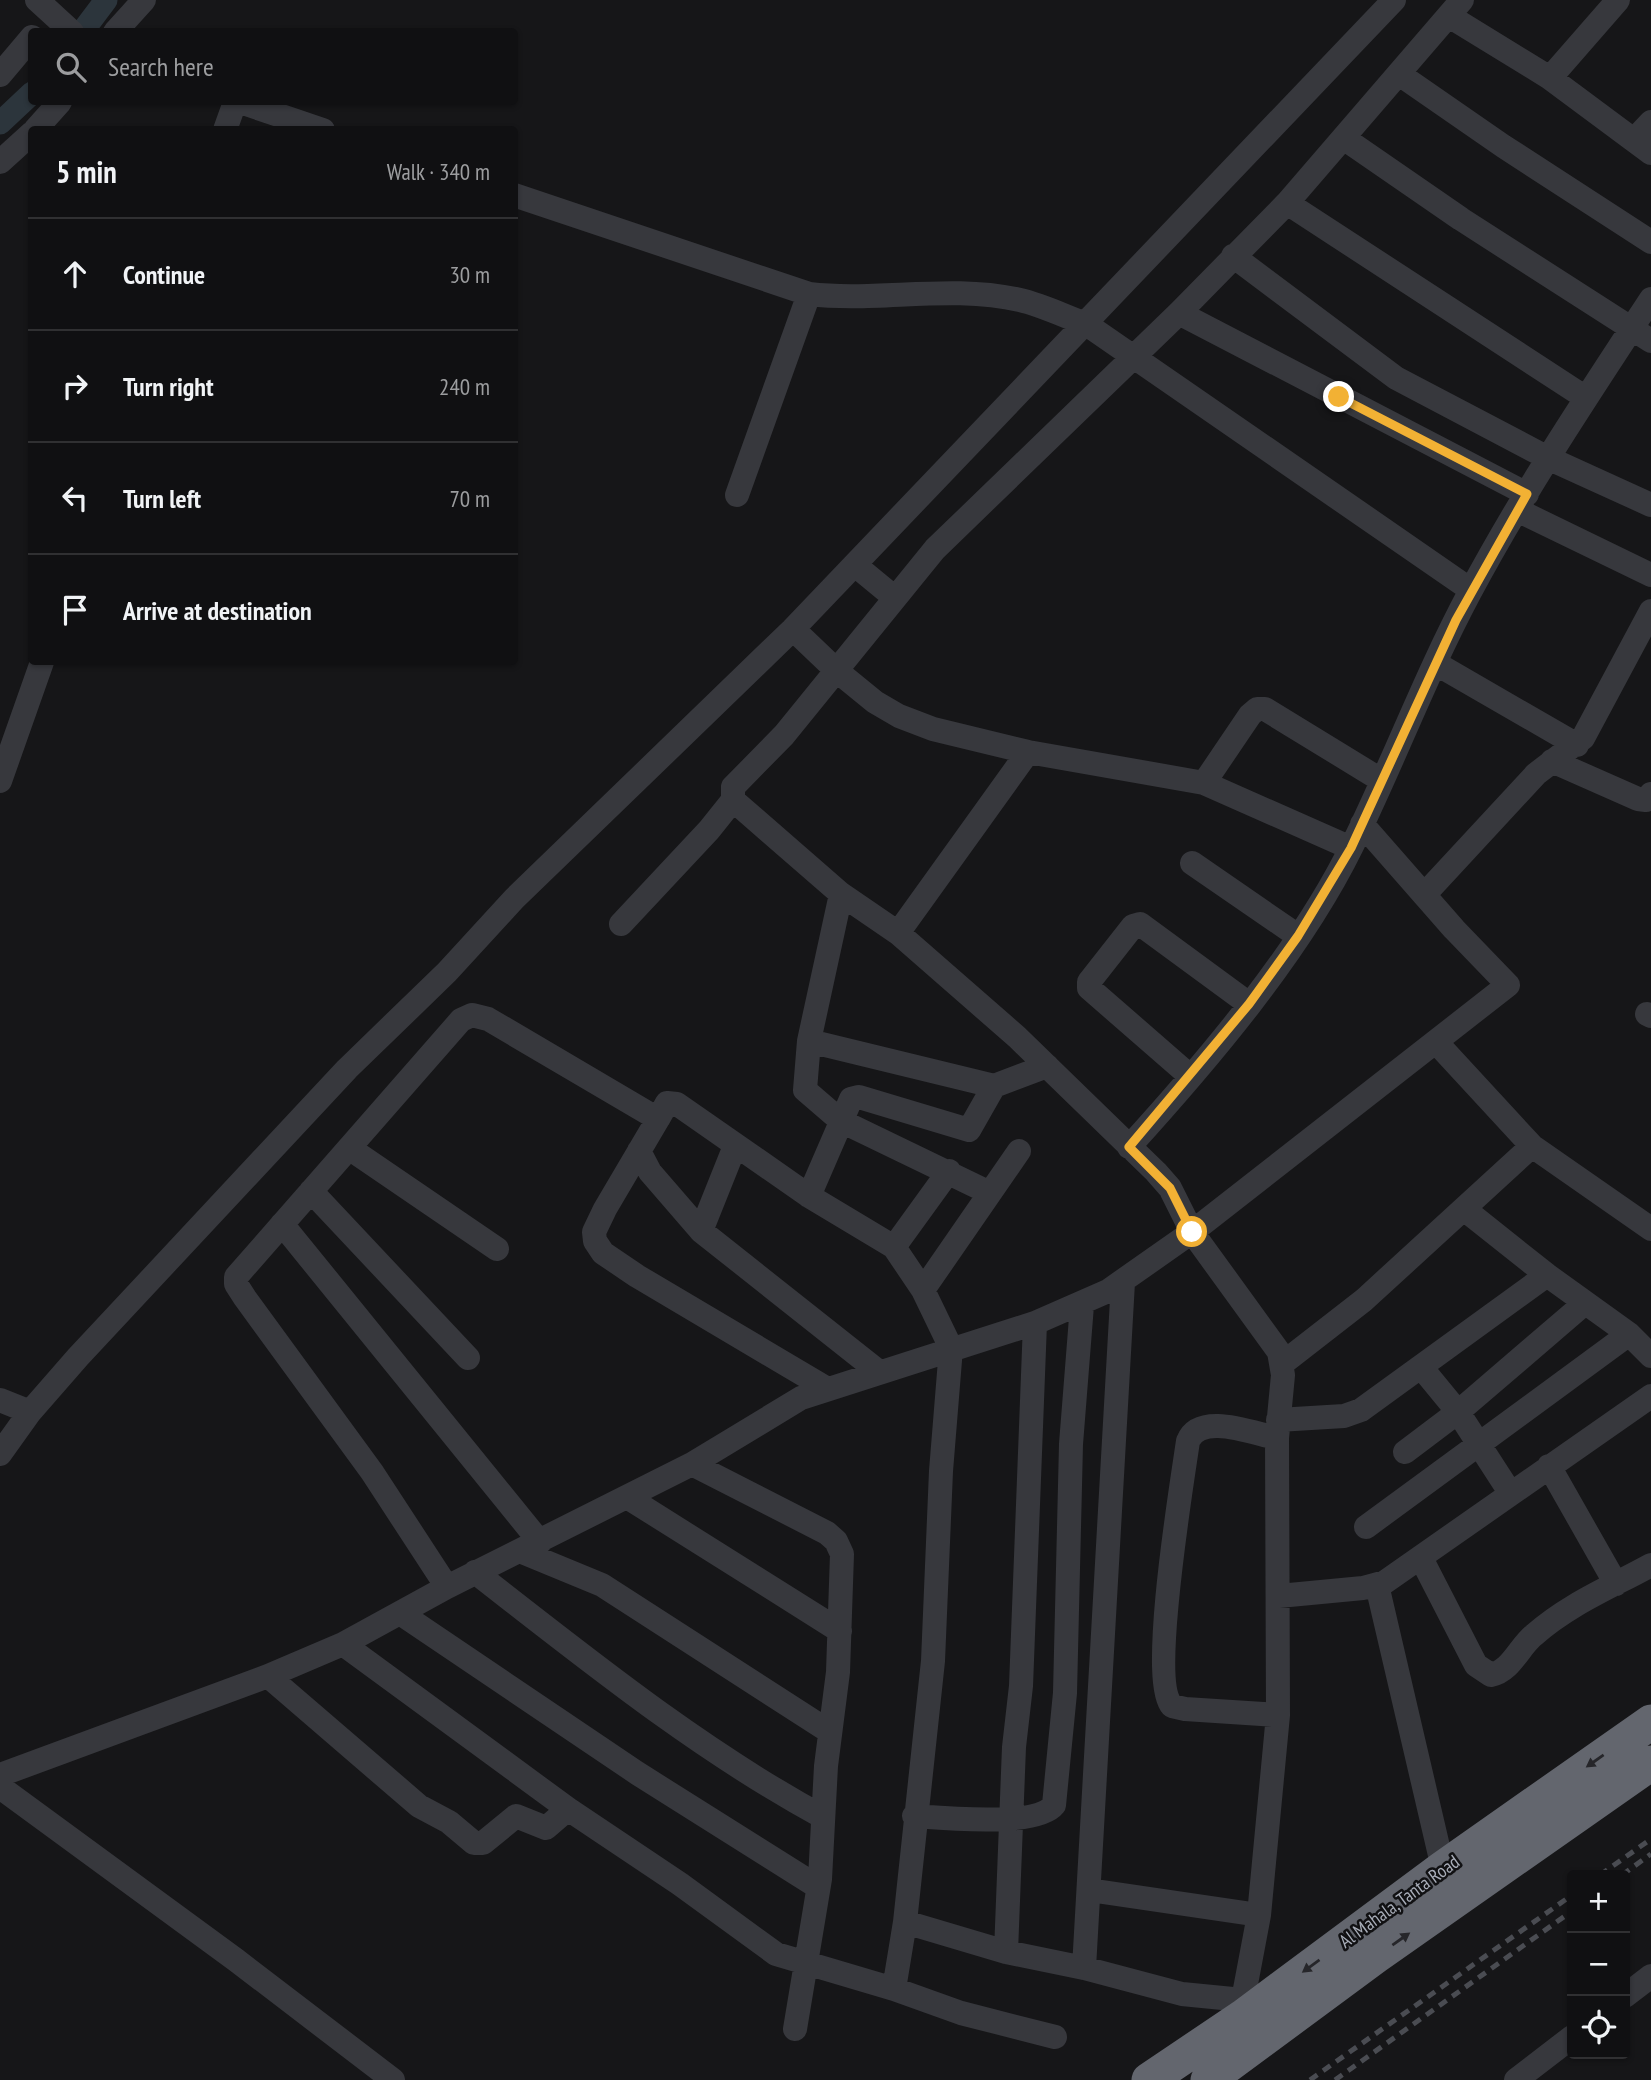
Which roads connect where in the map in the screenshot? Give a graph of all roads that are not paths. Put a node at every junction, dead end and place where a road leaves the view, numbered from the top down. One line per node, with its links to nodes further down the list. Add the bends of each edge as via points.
1 (144, 0): 5 (street)
2 (1394, 0): 27 (street)
3 (1618, 0): 9 (street)
4 (1456, 8): 7 (street); 9 (street)
5 (119, 28)
6 (28, 42): 8 (street)
7 (1399, 74): 18 (street); 22 (street)
8 (0, 75)
9 (1550, 79): 17 (street)
10 (57, 105): 13 (street)
11 (237, 105): 14 (street)
12 (247, 105): 15 (street)
13 (38, 126)
14 (227, 126)
15 (311, 126)
16 (28, 136): 19 (street)
17 (1645, 138)
18 (1345, 139): 21 (street); 28 (street)
19 (0, 162)
20 (518, 196): 24 (street)
21 (1286, 203): 23 (street); 30 (street)
22 (1651, 242)
23 (1233, 256): 26 (street); 31 (street, via 1396,378)
24 (809, 294): 27 (street, via 843,298 981,294 1021,300); 32 (street)
25 (1651, 299): 28 (street)
26 (1179, 313): 29 (street); 33 (street)
27 (1086, 324): 29 (street); 35 (street)
28 (1642, 334): 30 (street)
29 (1133, 358): 37 (street); 38 (street, via 999,484)
30 (1586, 398): 31 (street)
31 (1549, 459): 33 (street); 34 (street)
32 (737, 495)
33 (1522, 502): 36 (street); 37 (street)
34 (1651, 505)
35 (855, 565): 38 (street); 40 (street)
36 (1651, 575)
37 (1471, 590): 41 (street)
38 (895, 598): 43 (street)
39 (1651, 611): 44 (street)
40 (793, 629): 43 (street); 101 (street, via 346,1069)
41 (1435, 663): 44 (street); 47 (street)
42 (41, 665): 48 (street)
43 (836, 671): 45 (street, via 899,716); 51 (street, via 784,736 733,787)
44 (1577, 745): 46 (street)
45 (1028, 752): 49 (street); 58 (street)
46 (1552, 761): 50 (street, via 1638,799 1646,800); 56 (street)
47 (1381, 780): 49 (street, via 1265,709 1257,709); 52 (street)
48 (0, 781)
49 (1204, 783): 53 (street)
50 (1651, 794)
51 (733, 800): 55 (street); 57 (street)
52 (1362, 824): 53 (street); 56 (street)
53 (1351, 848): 59 (street)
54 (1192, 863): 59 (street)
55 (841, 894): 58 (street); 61 (street)
56 (1424, 895): 62 (street, via 1508,985)
57 (621, 924)
58 (898, 933): 63 (street)
59 (1298, 936): 60 (street)
60 (1249, 1004): 64 (street); 64 (street, via 1140,924 1133,926 1089,988)
61 (810, 1041): 65 (street); 67 (street, via 805,1090)
62 (1436, 1042): 69 (street); 82 (street)
63 (1047, 1066): 65 (street); 70 (street)
64 (1190, 1076): 70 (street)
65 (994, 1086): 67 (street, via 969,1130 859,1097 851,1099)
66 (658, 1119): 68 (street, via 667,1103 677,1104); 71 (street, via 488,1019 466,1015); 72 (street)
67 (841, 1121): 74 (street); 77 (street)
68 (735, 1146): 77 (street); 81 (street)
69 (1532, 1146): 78 (street); 80 (street)
70 (1129, 1147): 82 (street, via 1170,1188)
71 (349, 1148): 75 (street); 84 (street)
72 (639, 1151): 81 (street, via 656,1180); 98 (street, via 594,1232 603,1253)
73 (1019, 1151): 76 (street)
74 (949, 1171): 76 (street); 83 (street)
75 (311, 1191): 79 (street); 94 (street)
76 (990, 1193): 87 (street)
77 (809, 1196): 83 (street)
78 (1464, 1209): 85 (street); 95 (street, via 1364,1300)
79 (282, 1224): 112 (street); 118 (street, via 238,1274 236,1284 372,1472)
80 (1651, 1229)
81 (701, 1231): 97 (street)
82 (1192, 1232): 86 (street); 95 (street, via 1270,1338)
83 (894, 1247): 87 (street)
84 (497, 1249)
85 (1547, 1275): 88 (street); 96 (street)
86 (1123, 1282): 89 (street); 136 (street)
87 (923, 1290): 92 (street)
88 (1585, 1303): 91 (street); 102 (street)
89 (1082, 1305): 90 (street); 133 (street, via 1071,1444 1065,1693 1055,1800 1044,1814)
90 (1035, 1324): 92 (street); 133 (street)
91 (1629, 1334): 93 (street); 105 (street)
92 (951, 1348): 97 (street); 131 (street, via 940,1471 933,1661)
93 (1651, 1356)
94 (468, 1358)
95 (1283, 1363): 103 (street)
96 (1421, 1367): 102 (street); 103 (street, via 1378,1399 1344,1416)
97 (879, 1371): 98 (street)
98 (826, 1388): 107 (street, via 780,1409)
99 (1651, 1396): 108 (street)
100 (0, 1400): 101 (street)
101 (30, 1412): 104 (street)
102 (1458, 1412): 105 (street); 106 (street)
103 (1277, 1429): 119 (street); 124 (street, via 1199,1427 1188,1441 1166,1607 1164,1692 1172,1706 1185,1709)
104 (4, 1439)
105 (1478, 1442): 109 (street); 111 (street)
106 (1405, 1452)
107 (692, 1464): 110 (street); 121 (street, via 836,1541 842,1554)
108 (1549, 1466): 109 (street); 116 (street)
109 (1511, 1494): 113 (street)
110 (627, 1497): 112 (street); 121 (street)
111 (1366, 1527)
112 (531, 1547): 115 (street); 126 (street, via 602,1585)
113 (1421, 1558): 116 (street, via 1476,1665 1491,1675 1500,1673 1531,1637 1578,1602); 117 (street)
114 (1651, 1564): 116 (street)
115 (475, 1572): 118 (street); 132 (street, via 721,1757)
116 (1616, 1584)
117 (1377, 1585): 119 (street); 134 (street)
118 (447, 1587): 120 (street)
119 (1279, 1596): 124 (street)
120 (400, 1614): 122 (street); 135 (street, via 626,1766)
121 (839, 1631): 126 (street)
122 (343, 1644): 123 (street); 130 (street)
123 (268, 1676): 128 (street); 130 (street, via 419,1806 474,1843 483,1843 512,1817 546,1828)
124 (1278, 1715): 137 (street)
125 (1651, 1722): 134 (highway, Al Mahala, Tanta Road, one-way to 134)
126 (831, 1732): 132 (street)
127 (1651, 1763): 145 (highway, Al Mahala, Tanta Road, one-way to 127, via 1376,1956)
128 (0, 1775)
129 (0, 1787): 149 (street)
130 (568, 1809): 140 (street, via 776,1954)
131 (914, 1816): 133 (street); 138 (street)
132 (823, 1817): 135 (street)
133 (1012, 1817): 139 (street)
134 (1443, 1868): 145 (highway, Al Mahala, Tanta Road, one-way to 145)
135 (818, 1887): 140 (street)
136 (1089, 1890): 137 (street); 141 (street)
137 (1259, 1915): 145 (street)
138 (905, 1922): 139 (street); 143 (street)
139 (1006, 1952): 141 (street)
140 (804, 1961): 143 (street); 146 (street)
141 (1084, 1968): 145 (street, via 1197,1997)
142 (1651, 1976): 144 (street)
143 (894, 1989): 147 (street, via 961,2013)
144 (1630, 1992)
145 (1250, 2019): 150 (highway, Al Mahala, Tanta Road); 151 (highway, Al Mahala, Tanta Road)
146 (795, 2029)
147 (1055, 2037)
148 (1567, 2041): 152 (street)
149 (393, 2080)
150 (1149, 2080)
151 (1208, 2080)
152 (1516, 2080)

